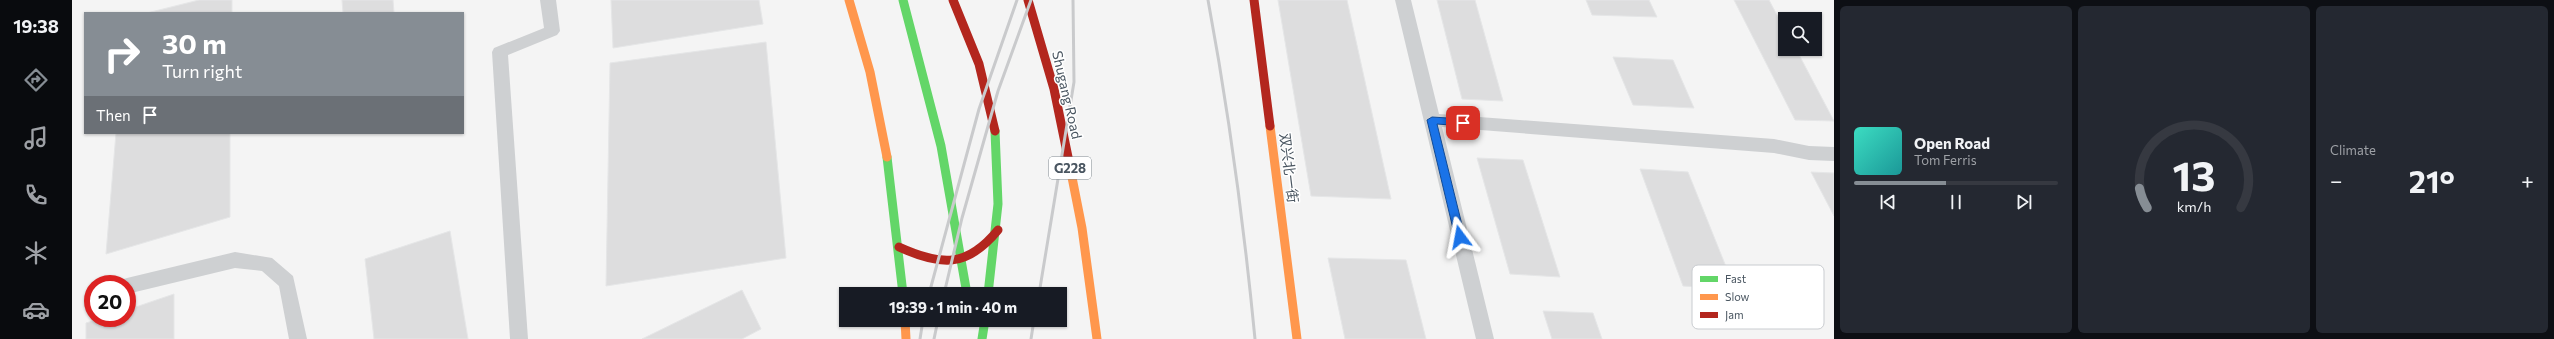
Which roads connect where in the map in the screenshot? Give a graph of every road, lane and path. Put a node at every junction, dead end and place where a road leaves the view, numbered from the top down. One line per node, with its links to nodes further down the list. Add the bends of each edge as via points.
1 (548, 0): 19 (lane, via 552,31 500,52)
2 (849, 0): 11 (main road, via 872,82)
3 (903, 0): 14 (main road, via 919,53 941,145)
4 (953, 0): 10 (main road, via 978,55 996,130 1000,176)
5 (1028, 0): 22 (main road, Shugang Road / G228, via 1054,89 1082,228)
6 (1254, 0): 23 (main road, 双兴北一街)
7 (1403, 0): 8 (lane)
8 (1432, 120): 9 (lane, via 1774,146 1809,153); 24 (lane)
9 (1834, 154)
10 (998, 230): 11 (main road, via 985,247 968,258 942,261 920,259); 15 (main road)
11 (899, 248): 13 (main road)
12 (136, 284): 18 (lane, via 235,260 266,264 287,282)
13 (902, 287)
14 (966, 287)
15 (989, 287)
16 (905, 327): 20 (main road)
17 (983, 327): 21 (main road)
18 (298, 339)
19 (519, 339)
20 (906, 339)
21 (982, 339)
22 (1097, 339)
23 (1297, 339)
24 (1485, 339)

